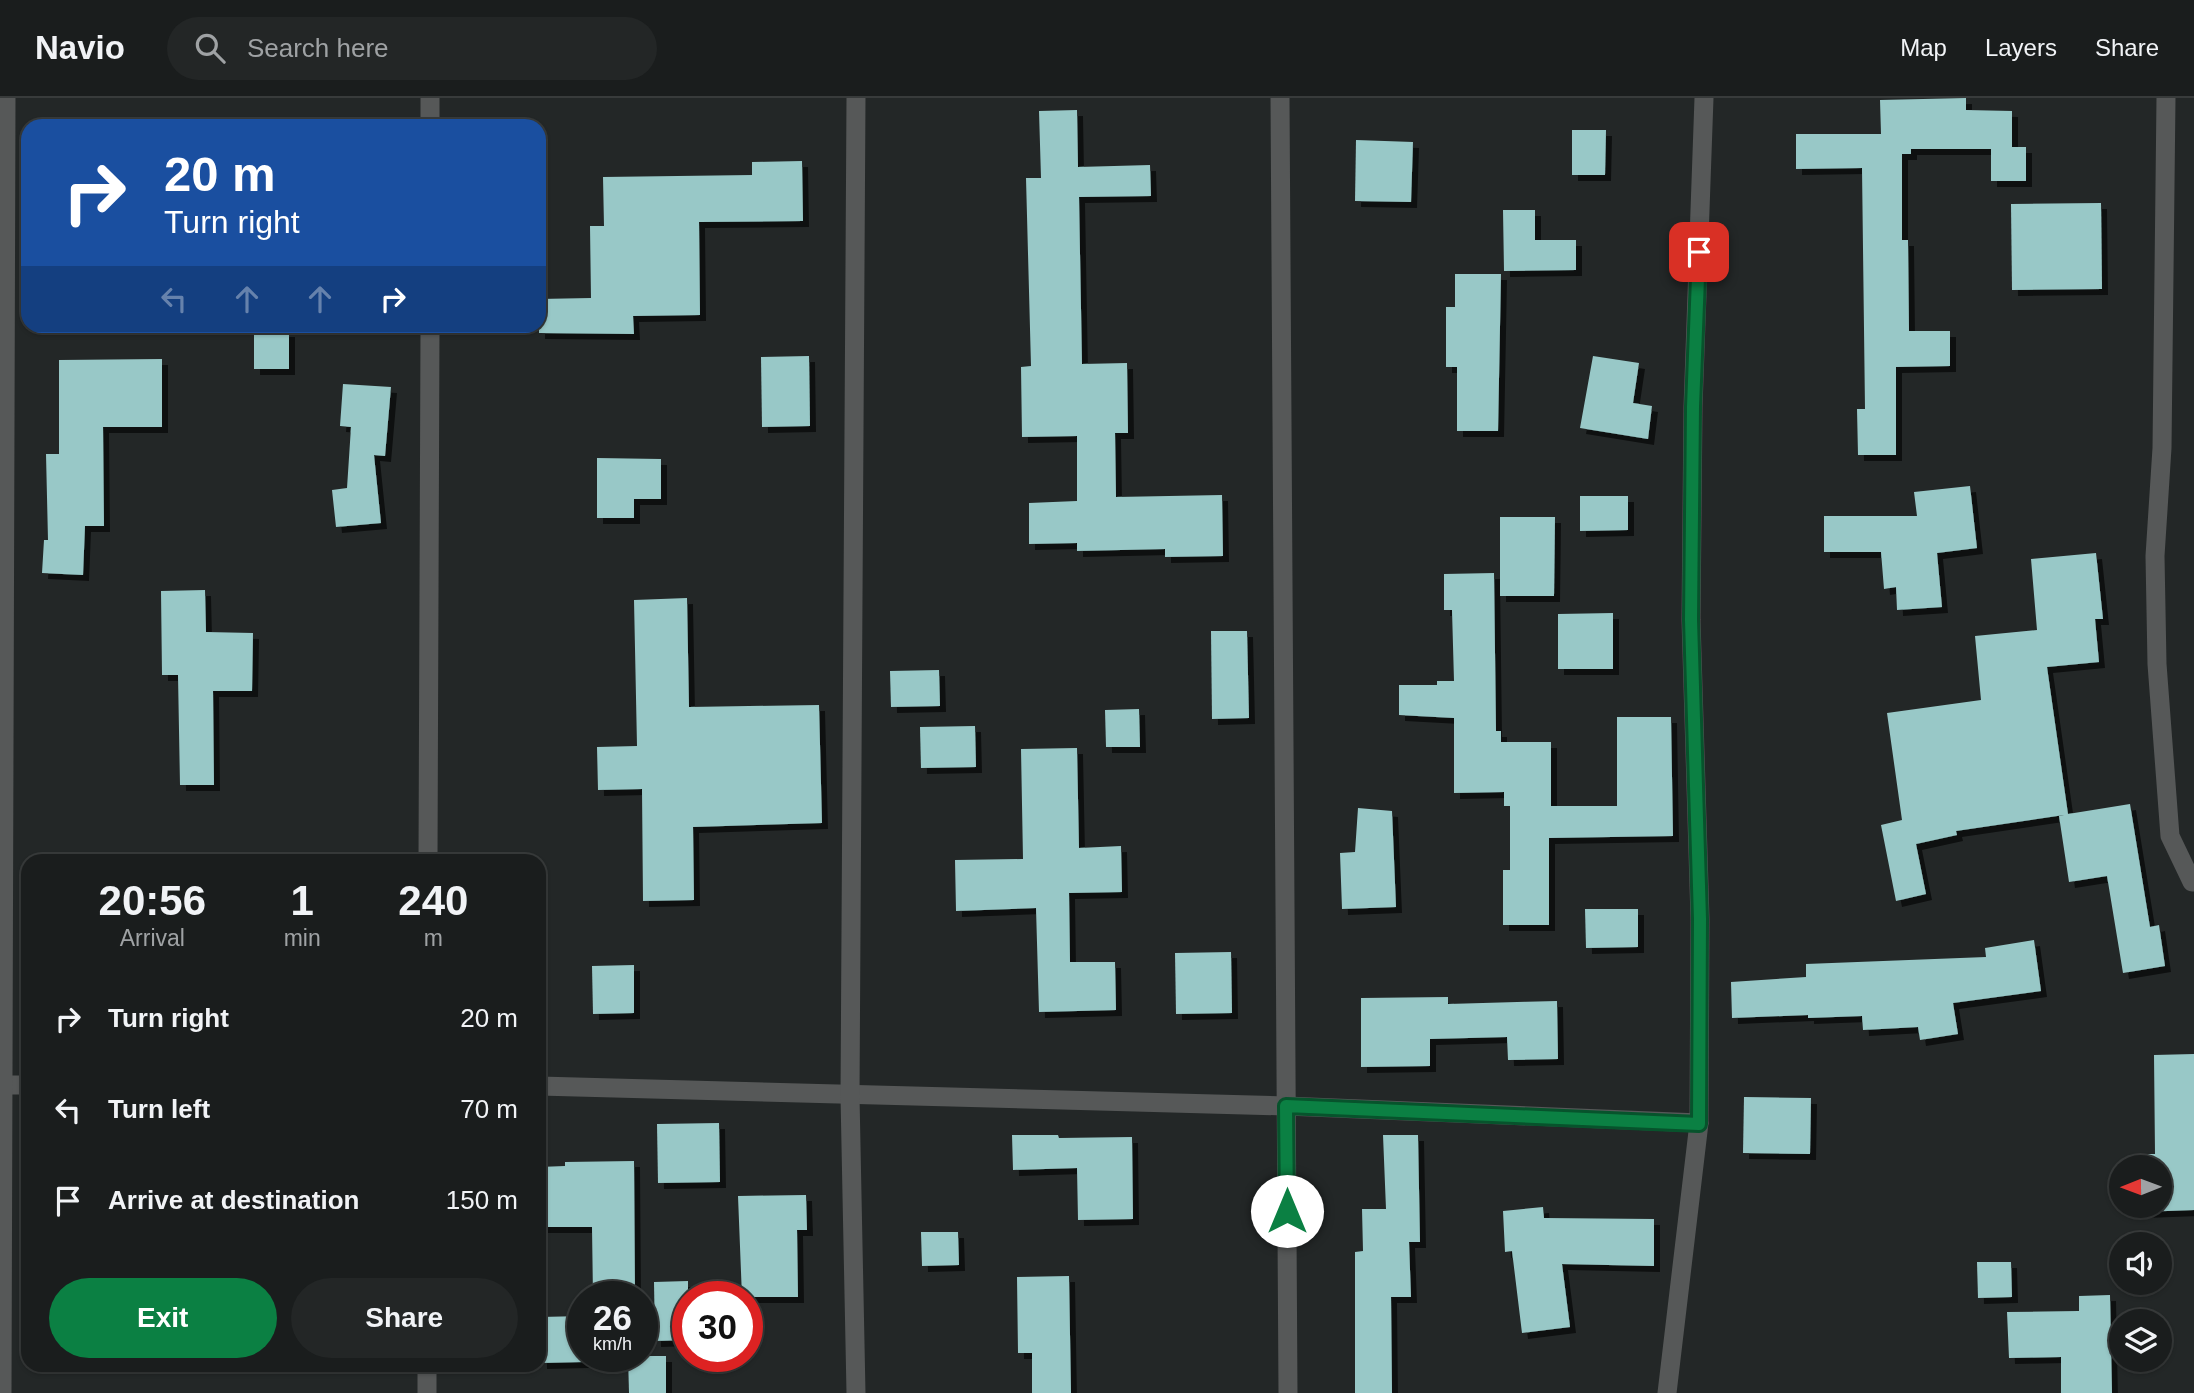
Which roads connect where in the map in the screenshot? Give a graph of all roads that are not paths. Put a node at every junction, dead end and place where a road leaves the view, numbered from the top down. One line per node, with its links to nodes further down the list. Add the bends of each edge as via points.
1 (6, 98): 11 (street)
2 (430, 98): 7 (street)
3 (856, 98): 14 (street)
4 (1280, 98): 15 (street)
5 (1704, 98): 16 (street, via 1691,607 1700,919)
6 (2166, 98): 10 (street, via 2162,448 2155,556 2157,664 2170,836)
7 (430, 119)
8 (430, 333): 9 (street)
9 (428, 854)
10 (2194, 882)
11 (2, 1085): 12 (street); 18 (street)
12 (21, 1085)
13 (546, 1086): 14 (street)
14 (850, 1096): 15 (street); 20 (street)
15 (1286, 1106): 16 (street); 21 (street)
16 (1699, 1124): 22 (street)
17 (427, 1372): 19 (street)
18 (2, 1393)
19 (427, 1393)
20 (856, 1393)
21 (1288, 1393)
22 (1667, 1393)

